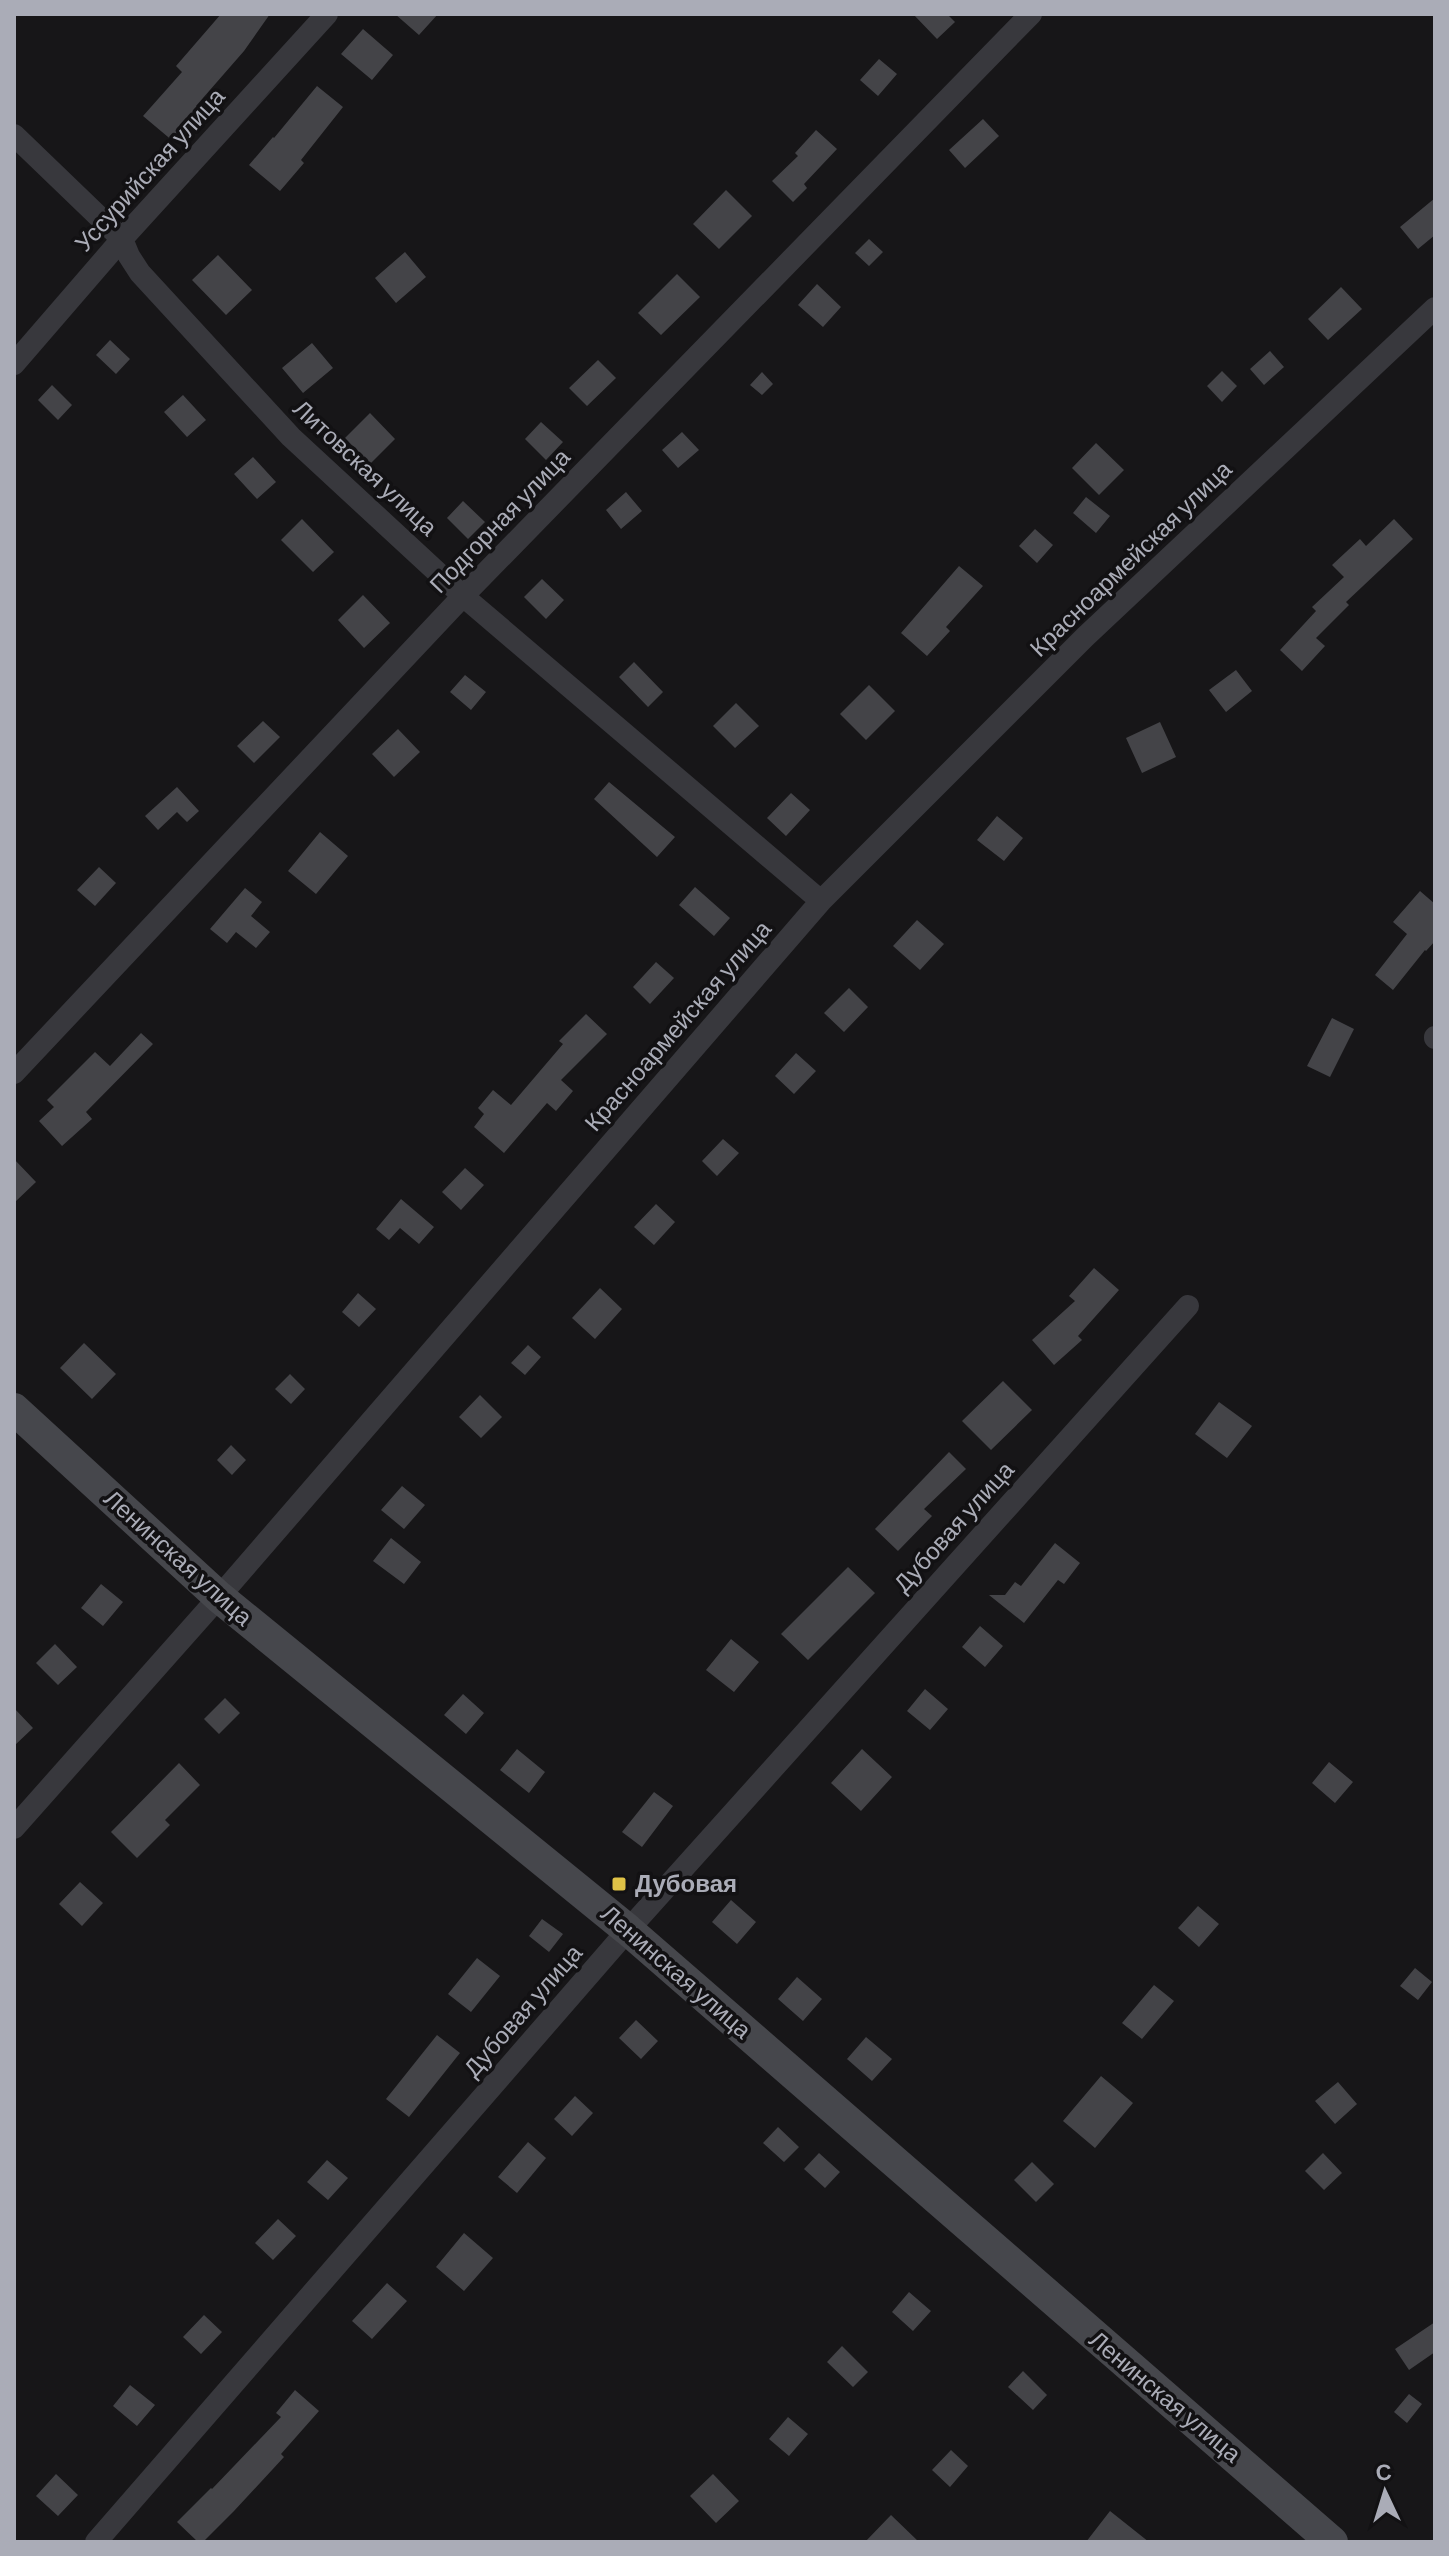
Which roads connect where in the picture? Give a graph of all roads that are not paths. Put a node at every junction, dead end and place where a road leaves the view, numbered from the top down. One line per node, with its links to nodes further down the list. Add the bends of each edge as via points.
1 (327, 14): 4 (street, Уссурийская улица)
2 (1031, 14): 7 (street, Подгорная улица)
3 (14, 135): 4 (street, Литовская улица)
4 (122, 239): 6 (street, Уссурийская улица); 7 (street, Литовская улица, via 140,273 291,437)
5 (1435, 308): 8 (street, Красноармейская улица, via 1085,637)
6 (14, 364)
7 (463, 596): 8 (street, Литовская улица); 9 (street, Подгорная улица)
8 (821, 901): 12 (street, Красноармейская улица)
9 (14, 1073)
10 (1188, 1306): 14 (street, Дубовая улица)
11 (14, 1409): 12 (main road, Ленинская улица)
12 (219, 1597): 13 (street, Красноармейская улица); 14 (main road, Ленинская улица)
13 (14, 1828)
14 (628, 1930): 15 (street, Дубовая улица); 16 (main road, Ленинская улица)
15 (96, 2542)
16 (1332, 2542)

